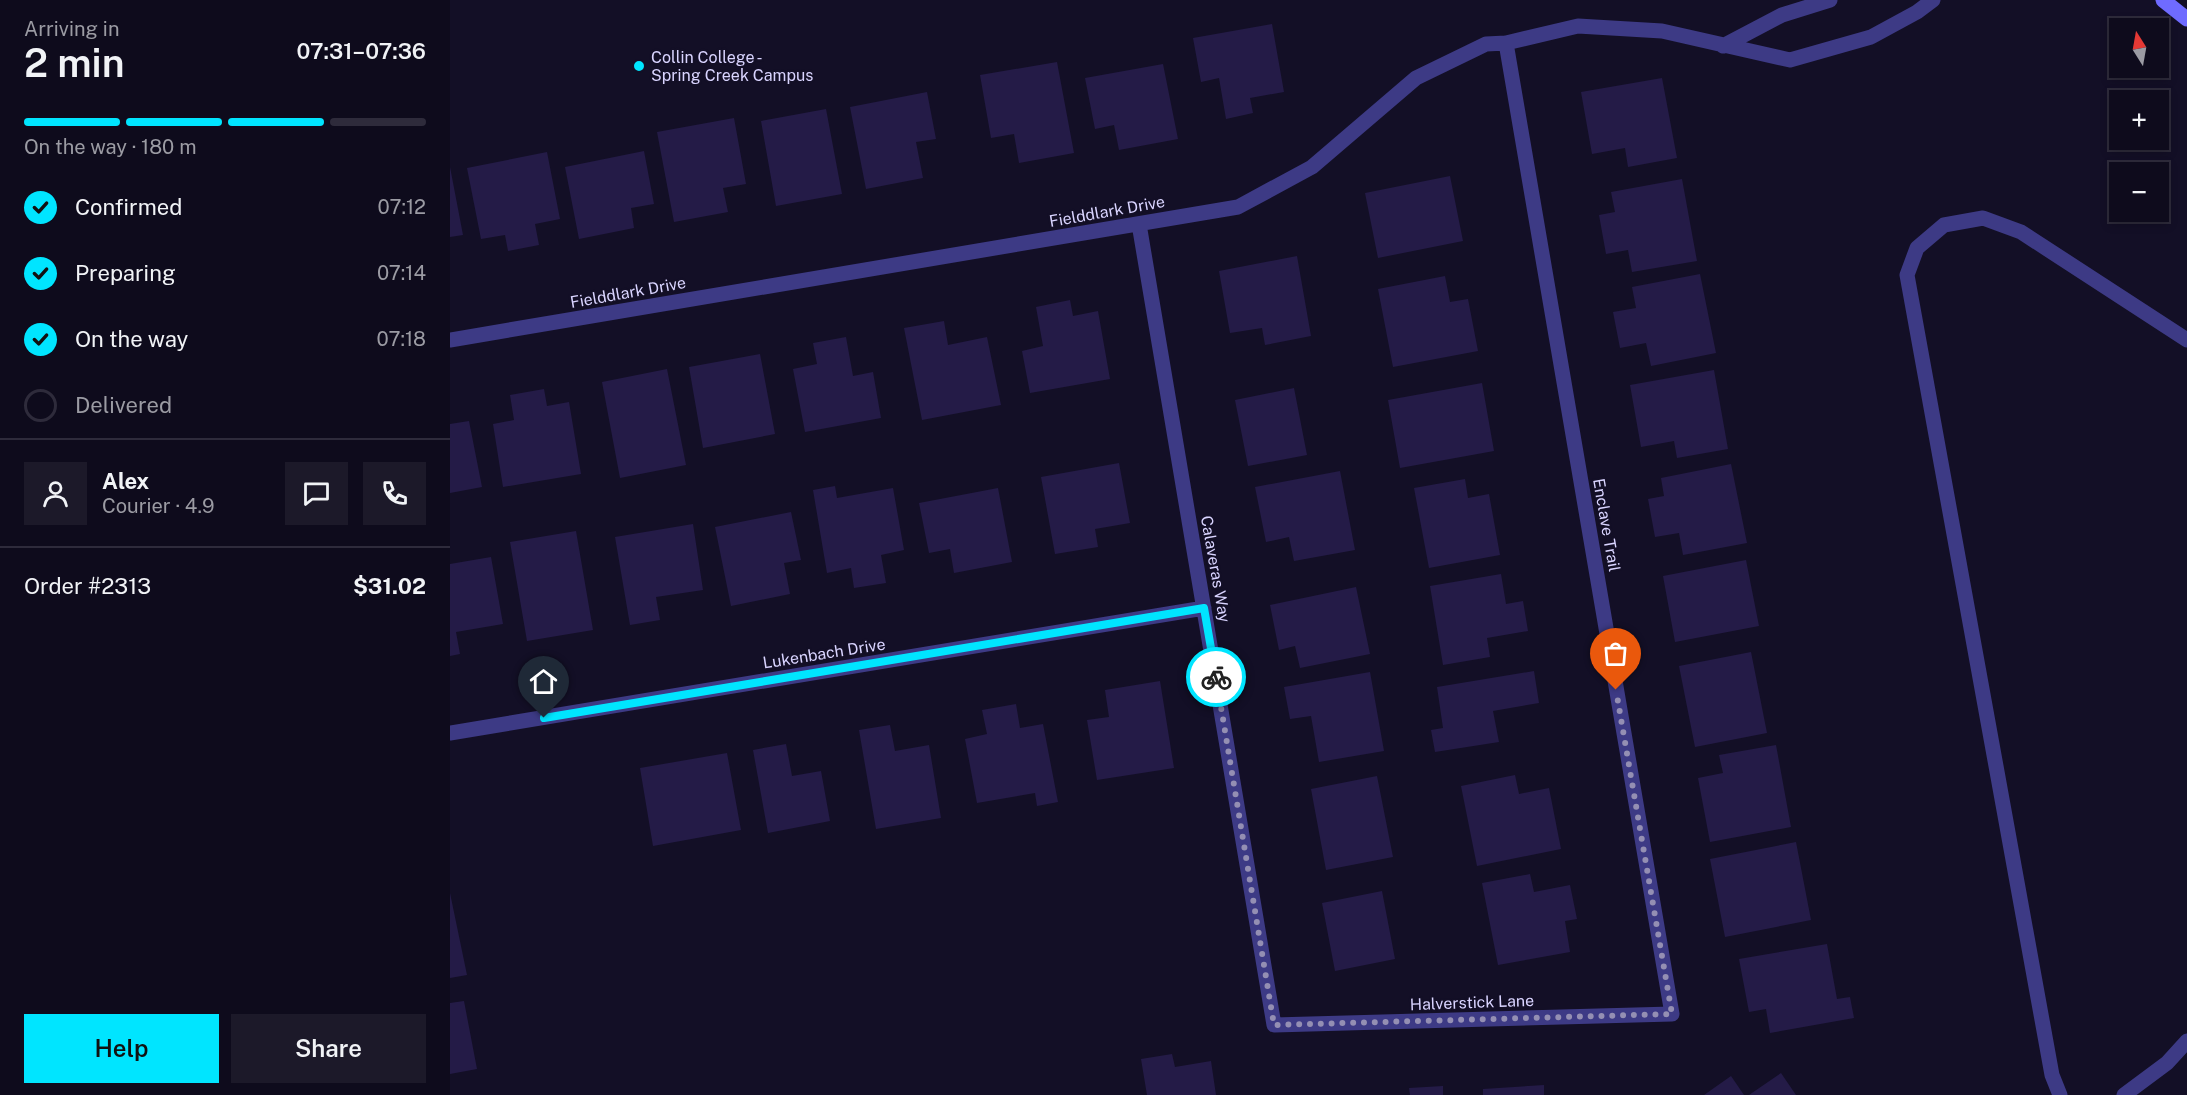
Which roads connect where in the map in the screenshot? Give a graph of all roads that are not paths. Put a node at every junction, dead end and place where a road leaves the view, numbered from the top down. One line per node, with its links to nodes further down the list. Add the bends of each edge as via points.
1 (1830, 0): 6 (street, via 1782,15)
2 (1933, 0): 6 (street, Fielddlark Drive, via 1870,38 1790,60)
3 (2163, 0): 4 (main road)
4 (2187, 19)
5 (1506, 42): 6 (street, Fielddlark Drive, via 1578,26 1662,31); 7 (street, Fielddlark Drive, via 1486,44 1416,78 1312,167 1239,207); 12 (street, Enclave Trail)
6 (1723, 46)
7 (1139, 224): 8 (street, Fielddlark Drive); 10 (street, Calaveras Way)
8 (450, 340)
9 (2187, 340): 15 (street, via 2021,232 1983,218 1944,225 1917,248 1907,275 2052,1076)
10 (1204, 608): 11 (street, Lukenbach Drive); 13 (street, Calaveras Way)
11 (450, 733)
12 (1672, 1014): 13 (street, Halverstick Lane)
13 (1274, 1025)
14 (2187, 1041): 16 (street, via 2167,1063)
15 (2060, 1095)
16 (2124, 1095)

